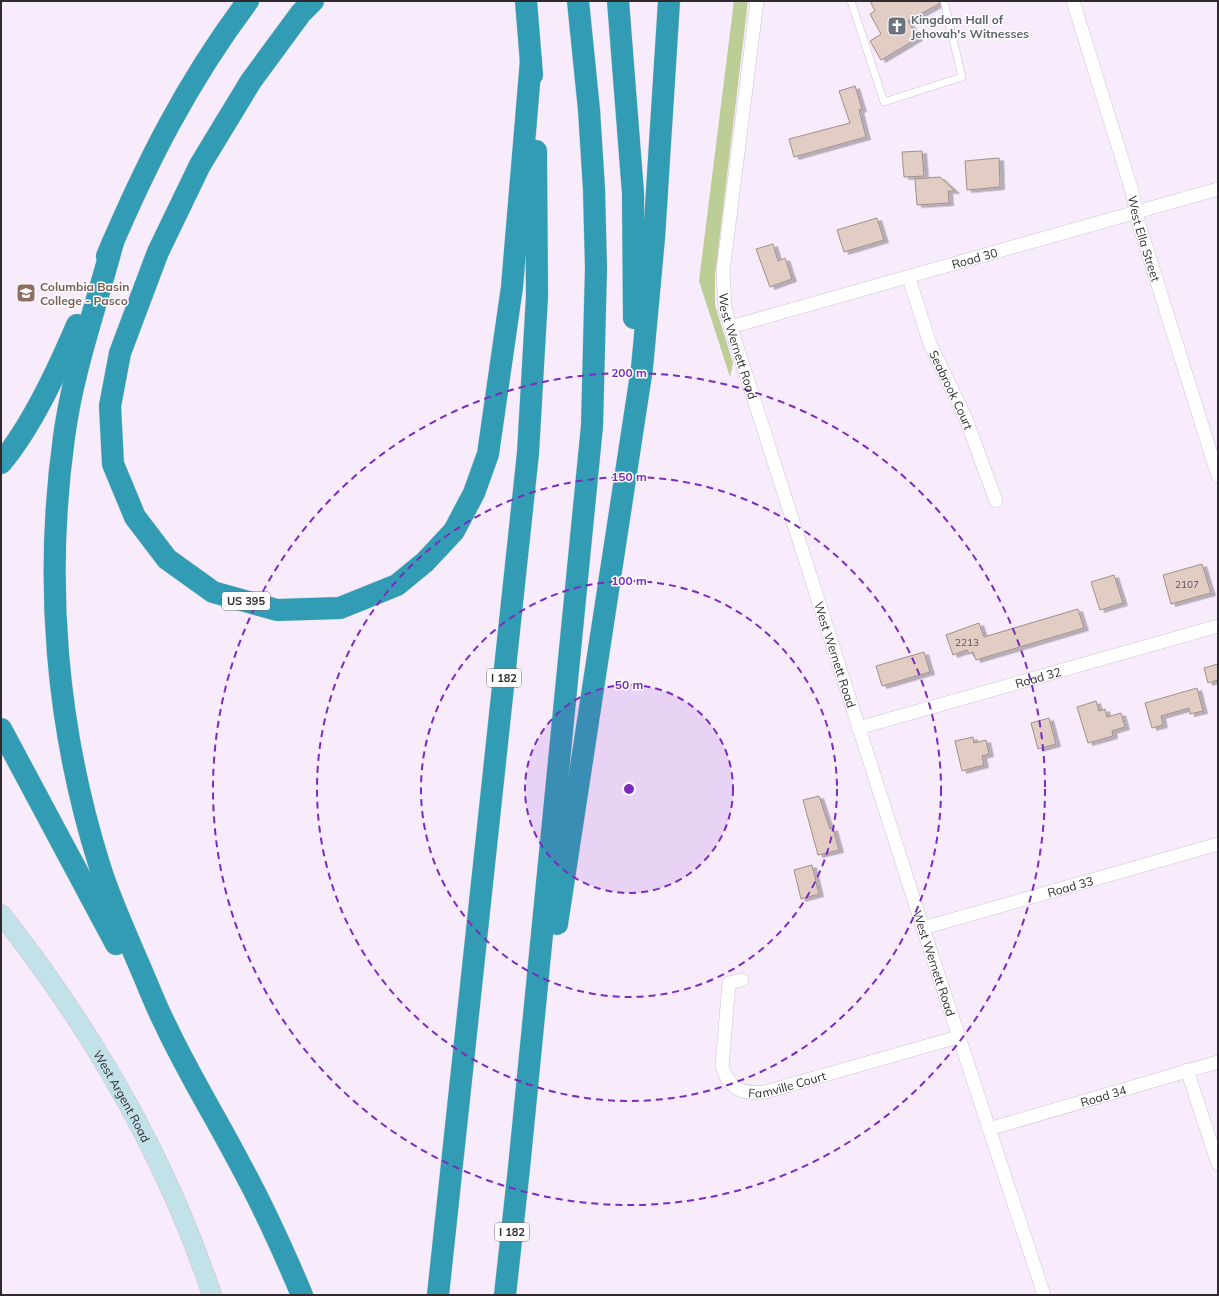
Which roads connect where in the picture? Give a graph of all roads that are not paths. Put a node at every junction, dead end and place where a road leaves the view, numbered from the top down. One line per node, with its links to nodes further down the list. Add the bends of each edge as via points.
1 (248, 1): 14 (highway, via 208,57 174,112)
2 (313, 1): 11 (highway, US 395, via 301,13 251,81 200,165 158,252 120,352 110,406 113,464 135,517 167,559 213,592 277,610 340,608 398,585 425,562 454,531 474,493 488,454 512,287)
3 (526, 1): 11 (highway, I 182)
4 (578, 1): 34 (highway, I 182, via 594,189 596,276 592,426)
5 (618, 1): 17 (highway, via 633,193)
6 (669, 1): 17 (highway, via 654,238)
7 (757, 1): 16 (street, West Wernett Road, via 723,271 725,309)
8 (851, 1): 9 (lane, via 884,102 962,77)
9 (944, 1)
10 (1073, 1): 13 (street, West Ella Street, via 1132,191)
11 (531, 60): 37 (highway, I 182, via 537,225 534,367 529,445)
12 (1218, 189): 13 (street, Road 30)
13 (1136, 213): 15 (street, Road 30); 19 (street, West Ella Street)
14 (113, 242): 18 (highway, via 62,361 14,447); 28 (highway, via 73,386 64,435 55,530 59,678 74,773 100,868)
15 (909, 278): 16 (street, Road 30); 20 (street, Seabrook Court, via 930,344 966,419)
16 (730, 327): 23 (street, West Wernett Road)
17 (634, 425): 34 (highway)
18 (1, 463)
19 (1218, 476)
20 (996, 502)
21 (1218, 626): 23 (street, Road 32)
22 (1, 728): 28 (highway, via 153,1012)
23 (858, 728): 26 (street, West Wernett Road)
24 (1218, 844): 26 (street, Road 33)
25 (1, 914): 35 (main road, West Argent Road, via 61,996 117,1085 155,1158 190,1234)
26 (922, 928): 29 (street, West Wernett Road)
27 (742, 980): 29 (street, Famville Court, via 729,984 722,1066 725,1077 734,1087 748,1094 765,1092)
28 (166, 1027): 36 (highway, via 262,1207)
29 (958, 1037): 32 (street, West Wernett Road)
30 (1218, 1062): 31 (street, Road 34)
31 (1187, 1070): 32 (street, Road 34); 33 (street)
32 (989, 1129): 39 (street, West Wernett Road)
33 (1218, 1164)
34 (519, 1168): 38 (highway, I 182)
35 (212, 1295)
36 (302, 1295)
37 (438, 1295)
38 (505, 1295)
39 (1044, 1295)

